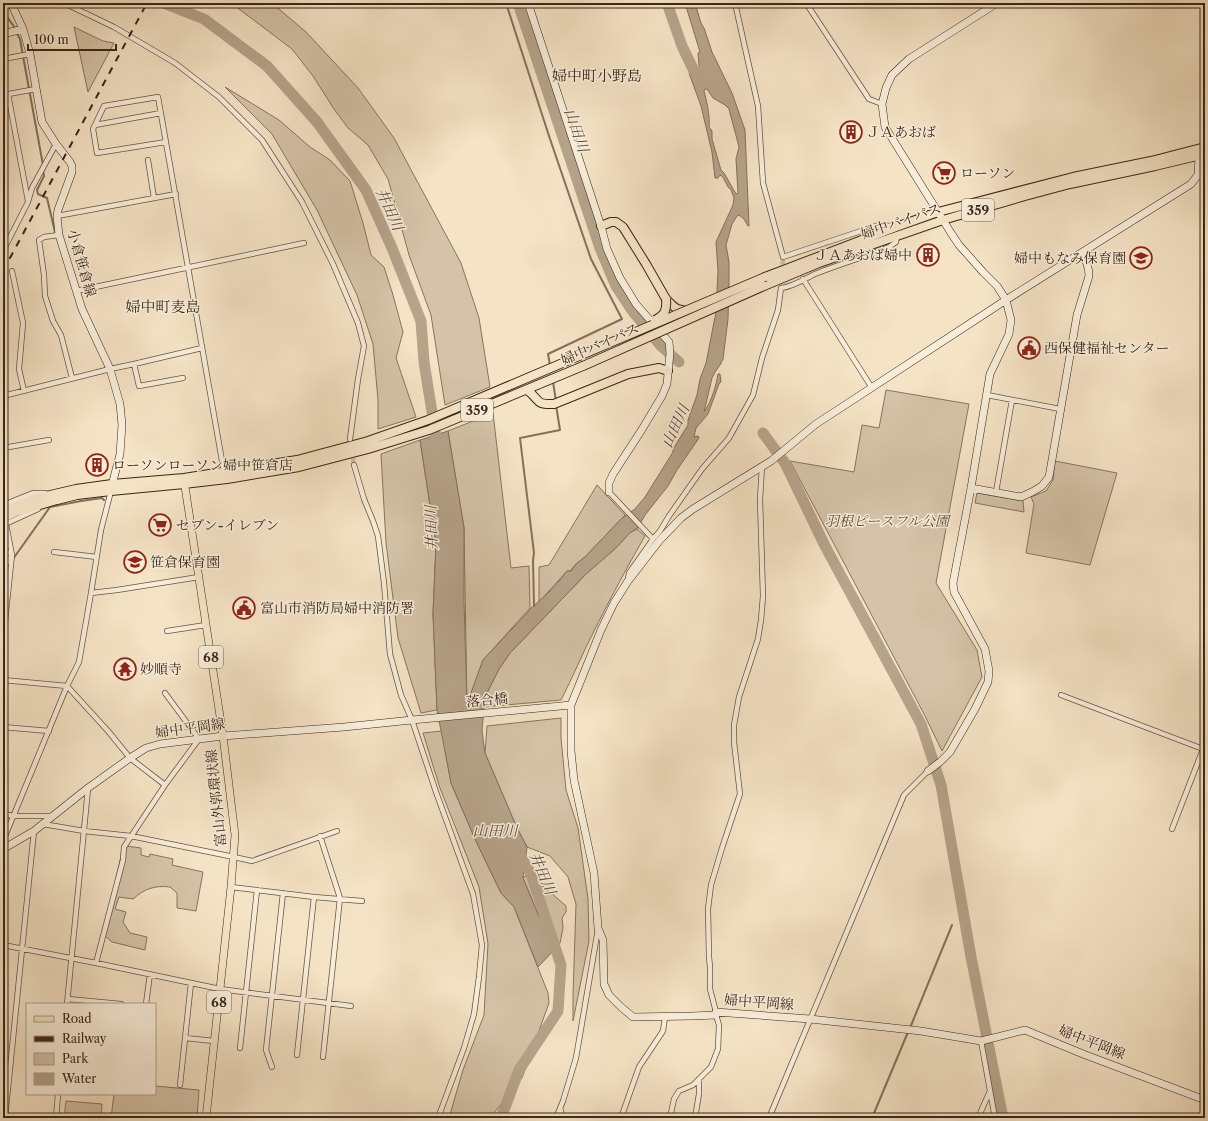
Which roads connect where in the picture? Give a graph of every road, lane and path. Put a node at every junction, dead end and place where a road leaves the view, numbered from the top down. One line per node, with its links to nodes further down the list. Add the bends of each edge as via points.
1 (11, 3): 7 (street, 小倉笹倉線)
2 (64, 3): 56 (street, via 114,27 175,63 219,97 262,140 302,202 333,264 358,323 364,346)
3 (528, 3): 26 (street)
4 (735, 3): 27 (street, via 758,106 763,183 783,257 879,225)
5 (806, 3): 13 (street, via 869,99)
6 (997, 3): 13 (street, via 910,59 892,75)
7 (23, 29): 8 (street); 9 (street, 小倉笹倉線)
8 (3, 34)
9 (30, 54): 10 (street); 11 (street, 小倉笹倉線)
10 (3, 59)
11 (36, 89): 12 (street); 17 (street, 小倉笹倉線, via 42,122)
12 (6, 94): 22 (street)
13 (882, 104): 23 (street, via 885,127)
14 (161, 113): 15 (street); 15 (street, via 158,97 104,106); 16 (street)
15 (95, 125): 16 (street, via 93,130 97,153)
16 (166, 142): 20 (street)
17 (56, 144): 22 (street, via 32,188); 24 (street, 小倉笹倉線, via 72,166)
18 (1202, 152): 23 (highway, 婦中バイパス / 359, via 1073,177); 25 (highway, 婦中バイパス / 359, via 1070,184); 32 (street, via 1198,175 1191,184)
19 (148, 160): 21 (street)
20 (176, 194): 21 (street); 33 (street)
21 (154, 198): 24 (street)
22 (28, 202): 31 (street)
23 (938, 212): 25 (street); 27 (highway, 婦中バイパス / 359)
24 (57, 216): 28 (street, 小倉笹倉線)
25 (943, 220): 29 (highway, 婦中バイパス / 359); 38 (street, via 960,245 997,286)
26 (601, 226): 37 (highway, via 616,222 623,227); 44 (street, via 607,249 624,284 636,304 669,342)
27 (896, 227): 39 (highway, 婦中バイパス / 359, bridge, via 765,277)
28 (59, 235): 36 (street, 小倉笹倉線); 46 (street, via 39,240 45,296 53,321 62,335)
29 (897, 236): 35 (street, via 896,242 889,247); 43 (highway, 婦中バイパス / 359, bridge, via 819,263)
30 (304, 243): 33 (street)
31 (4, 248)
32 (1081, 254): 38 (street); 55 (street, via 1087,263 1089,276 1077,315)
33 (188, 268): 36 (street); 41 (street)
34 (12, 271): 50 (street, via 23,323 19,369)
35 (803, 279): 48 (street); 71 (street, via 787,288 781,288 778,310 762,358 754,395 745,411 729,438 702,469 660,531)
36 (76, 291): 45 (street, 小倉笹倉線)
37 (666, 299): 39 (highway, bridge, via 672,306); 40 (highway, bridge, via 666,311 662,316)
38 (1006, 300): 48 (street); 51 (street, via 1011,320 1009,334 990,374)
39 (686, 311): 40 (highway, 婦中バイパス / 359, bridge)
40 (619, 339): 58 (highway, 婦中バイパス / 359, bridge)
41 (202, 348): 42 (street); 62 (street)
42 (134, 364): 45 (street); 47 (street, via 139,386)
43 (583, 366): 49 (highway, 婦中バイパス / 359); 54 (highway, via 546,384 542,389 540,398)
44 (668, 367): 54 (highway, via 628,374); 66 (street, via 667,384 662,396 613,474 609,482)
45 (110, 369): 46 (street); 64 (street, 小倉笹倉線, via 120,404 122,425 120,454)
46 (72, 378): 50 (street)
47 (183, 378)
48 (872, 388): 61 (street, via 816,424)
49 (527, 390): 54 (highway, via 538,402); 58 (highway, 婦中バイパス / 359, via 429,430)
50 (24, 391): 52 (street)
51 (987, 395): 53 (street); 65 (street)
52 (3, 396)
53 (1012, 400): 55 (street); 67 (street)
54 (554, 404)
55 (1060, 409): 67 (street, via 1049,477 1042,486 1021,497)
56 (350, 439)
57 (49, 440): 59 (street)
58 (368, 445): 62 (highway, 婦中バイパス / 359); 63 (highway, 婦中バイパス / 359, via 299,467 227,479)
59 (3, 448)
60 (354, 465): 88 (street, via 378,536 390,654 401,695)
61 (762, 466): 78 (street, via 681,518 659,540); 134 (street, via 762,620 739,697 734,724 740,794 711,885 708,909 710,989)
62 (224, 472): 63 (highway, 婦中バイパス / 359)
63 (184, 481): 64 (highway, 婦中バイパス / 359); 77 (main road, 富山外郭環状線 / 68)
64 (111, 487): 68 (highway, 婦中バイパス / 359, via 77,495); 75 (street)
65 (971, 488): 67 (street); 96 (street, via 953,583 954,592 985,649 988,682 950,752)
66 (609, 492): 71 (street)
67 (996, 492)
68 (56, 496): 69 (highway, 婦中バイパス / 359); 70 (highway, 婦中バイパス / 359, via 16,512)
69 (3, 505)
70 (4, 522): 74 (street)
71 (652, 538): 78 (street, via 629,573)
72 (3, 552): 74 (street)
73 (54, 552): 75 (street)
74 (12, 554): 76 (street); 82 (street)
75 (97, 557): 79 (street)
76 (3, 568)
77 (199, 577): 79 (street); 80 (main road, 富山外郭環状線 / 68)
78 (628, 581): 87 (street, via 600,630)
79 (91, 593): 84 (street, via 79,662)
80 (206, 625): 81 (street); 91 (main road, 富山外郭環状線 / 68)
81 (167, 630)
82 (3, 640)
83 (3, 680): 84 (street)
84 (67, 686): 90 (street); 95 (street)
85 (165, 693): 92 (street)
86 (1061, 695): 94 (street)
87 (568, 705): 88 (street, 落合橋); 118 (street, 婦中平岡線, via 574,780 594,873)
88 (412, 720): 91 (street, 婦中平岡線); 153 (street, via 473,894 482,945 474,1014)
89 (3, 727): 90 (street)
90 (49, 732): 100 (street)
91 (223, 736): 92 (street, 婦中平岡線); 111 (main road, 富山外郭環状線 / 68, via 234,824)
92 (199, 739): 95 (street, 婦中平岡線, via 160,744 146,748); 97 (street)
93 (1205, 744): 94 (street)
94 (1203, 749): 103 (street)
95 (130, 758): 97 (street); 98 (street, 婦中平岡線)
96 (928, 771): 136 (street, via 904,795)
97 (165, 785): 107 (street)
98 (88, 788): 101 (street, 婦中平岡線); 105 (street)
99 (3, 814): 100 (street)
100 (14, 816): 101 (street); 109 (street)
101 (52, 816): 102 (street, 婦中平岡線)
102 (43, 824): 104 (street, 婦中平岡線); 105 (street)
103 (1172, 829)
104 (34, 831): 110 (street, 婦中平岡線); 120 (street)
105 (84, 831): 107 (street); 121 (street)
106 (337, 831): 108 (street)
107 (131, 836): 111 (street); 122 (street, via 124,847 123,860)
108 (320, 836): 111 (street, via 252,861); 116 (street)
109 (3, 841)
110 (3, 849)
111 (234, 857): 112 (main road, 富山外郭環状線 / 68)
112 (232, 887): 113 (street); 125 (main road, 富山外郭環状線 / 68)
113 (257, 890): 114 (street); 126 (street)
114 (283, 893): 115 (street); 127 (street)
115 (314, 896): 116 (street); 128 (street)
116 (340, 898): 117 (street); 132 (street)
117 (362, 900)
118 (598, 928): 135 (street, 婦中平岡線, via 603,940 604,984 609,995 633,1017); 149 (street, via 576,1058)
119 (3, 945): 120 (street)
120 (22, 949): 121 (street); 150 (street)
121 (72, 958): 122 (street); 129 (street)
122 (96, 963): 123 (street)
123 (150, 974): 124 (street); 131 (street)
124 (191, 983): 125 (street); 137 (street)
125 (220, 989): 126 (street); 138 (main road, 富山外郭環状線 / 68)
126 (246, 993): 127 (street); 140 (street)
127 (272, 996): 128 (street); 143 (street, via 266,1050)
128 (302, 1001): 132 (street); 141 (street)
129 (67, 1002): 130 (street)
130 (94, 1003)
131 (146, 1003)
132 (328, 1004): 133 (street); 142 (street)
133 (351, 1006)
134 (716, 1014): 135 (street, 婦中平岡線); 136 (street, 婦中平岡線); 144 (street, via 719,1025 718,1049 711,1067)
135 (665, 1016): 156 (street, via 663,1031 639,1067)
136 (810, 1018): 139 (street, 婦中平岡線); 159 (street)
137 (185, 1038): 138 (street); 145 (street)
138 (214, 1041): 152 (main road, 富山外郭環状線 / 68)
139 (981, 1041): 146 (street); 148 (street, 婦中平岡線, via 1026,1030)
140 (240, 1048)
141 (297, 1055)
142 (323, 1057)
143 (272, 1067)
144 (699, 1079): 157 (street, via 693,1085 679,1091 674,1099); 158 (street)
145 (180, 1085)
146 (990, 1091): 160 (street); 161 (street)
147 (58, 1095): 151 (street)
148 (1205, 1100)
149 (560, 1108): 154 (street); 155 (street)
150 (5, 1118)
151 (56, 1118)
152 (206, 1118)
153 (438, 1118)
154 (556, 1118)
155 (563, 1118)
156 (621, 1118)
157 (670, 1118)
158 (695, 1118)
159 (769, 1118)
160 (978, 1118)
161 (995, 1118)

